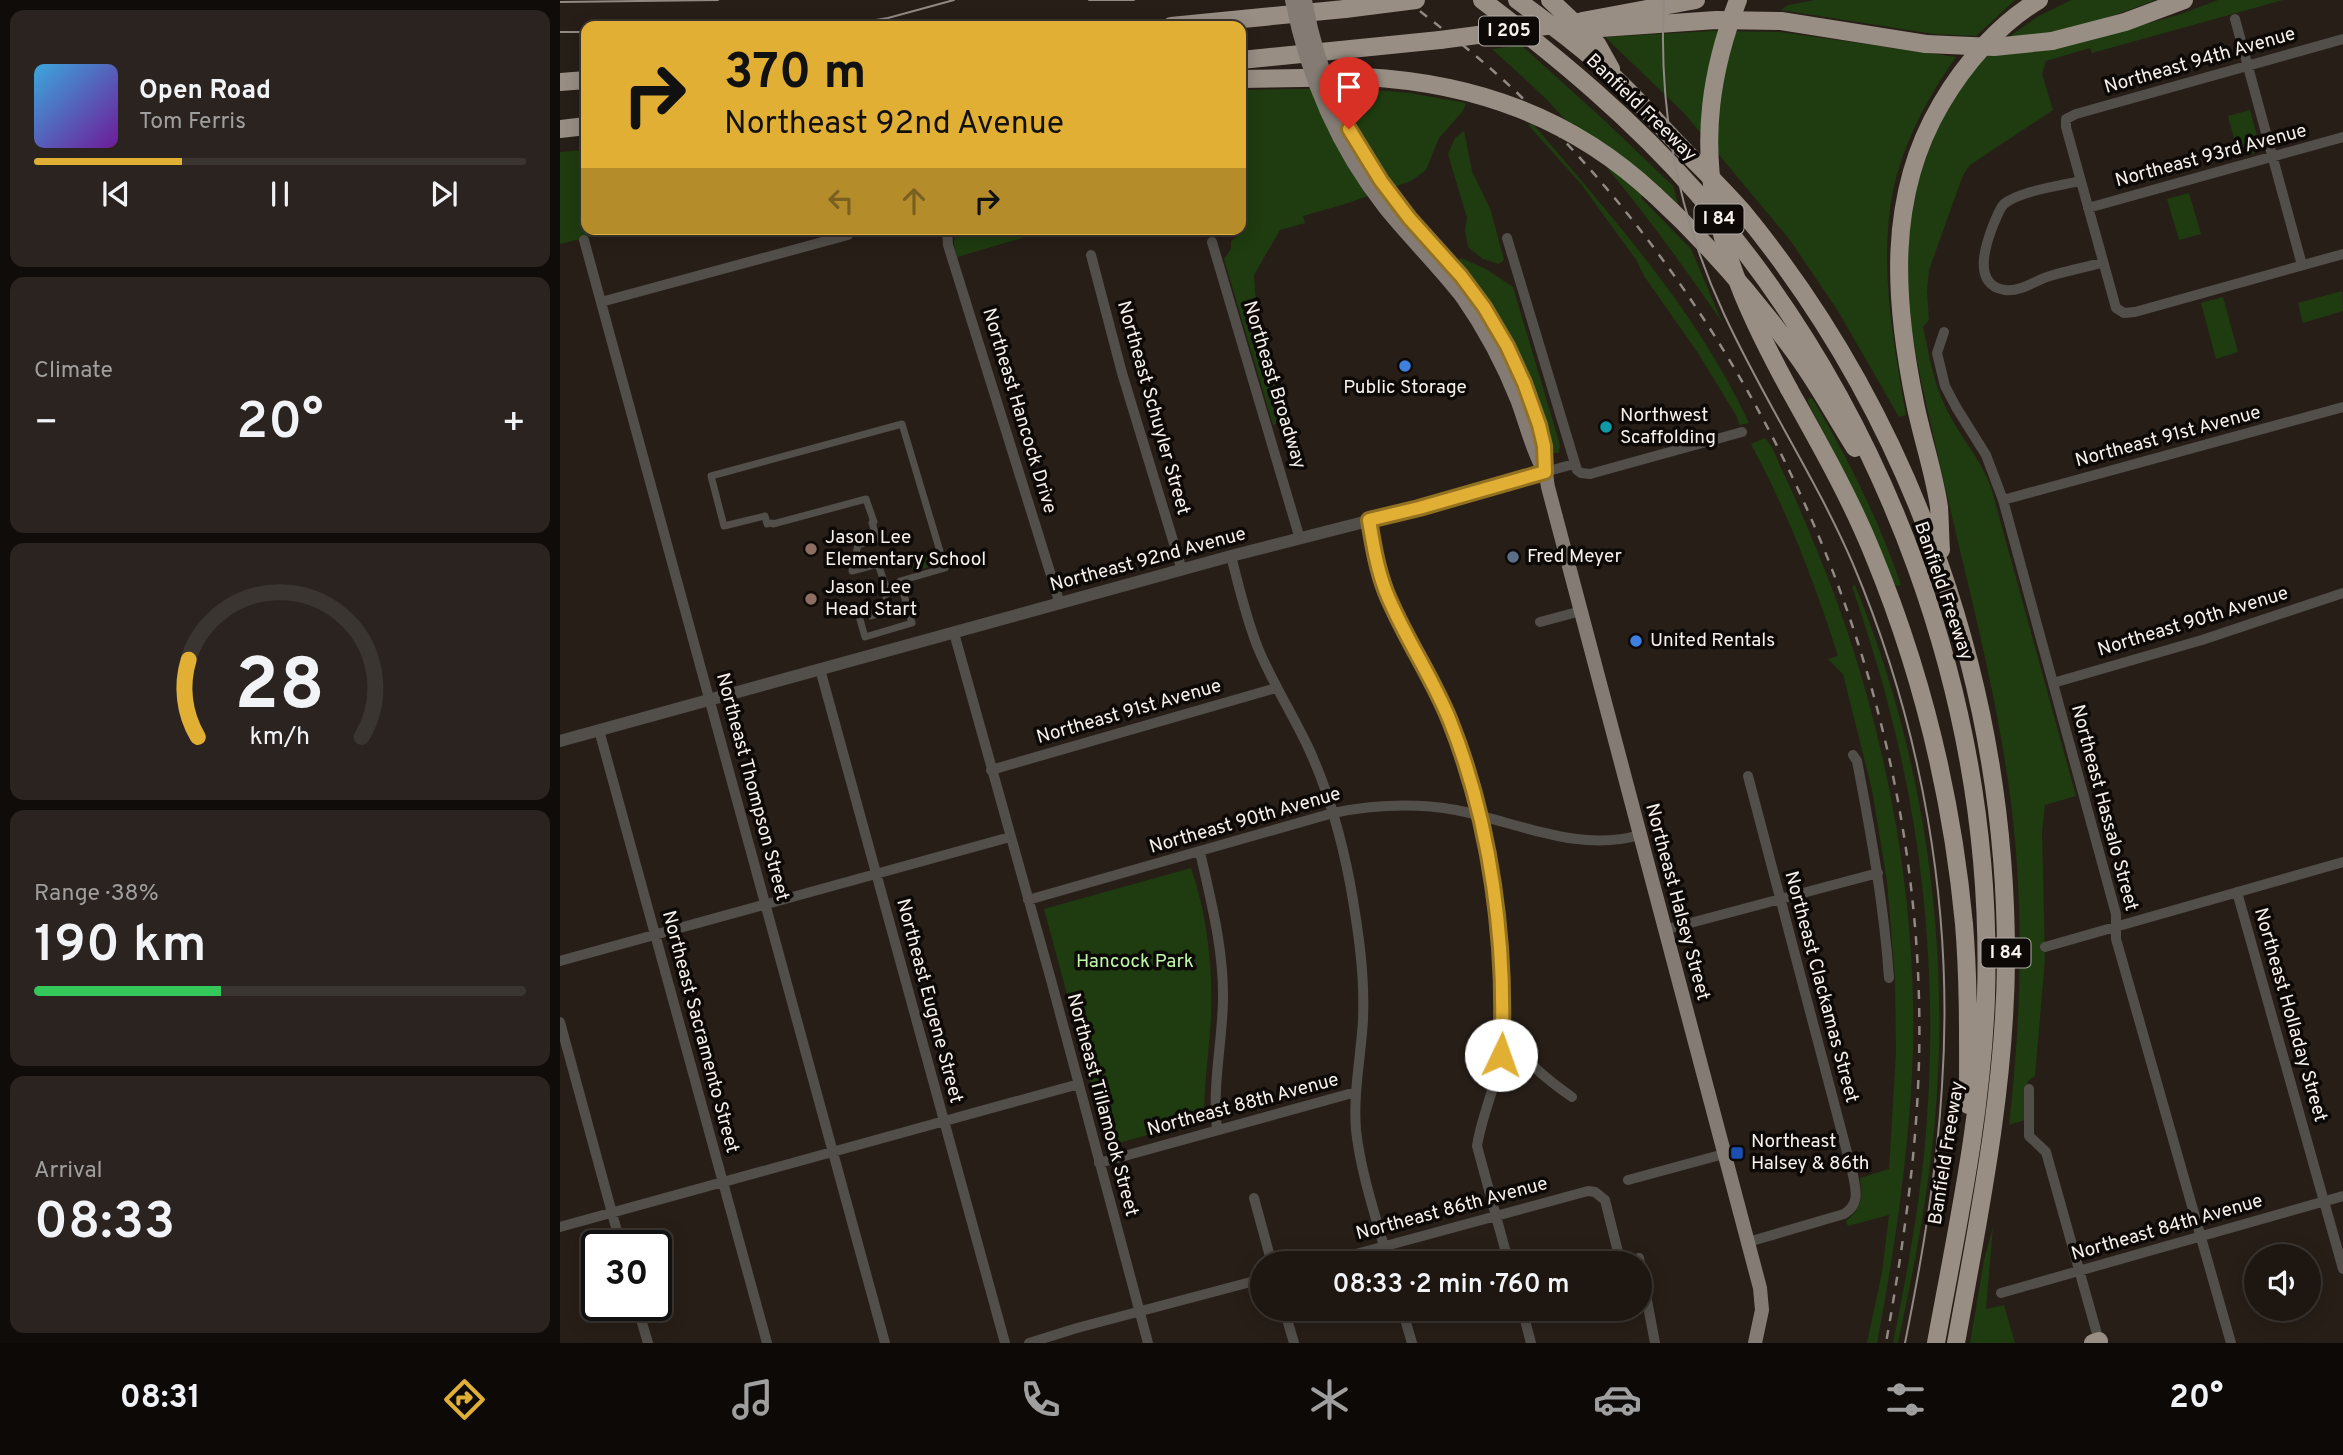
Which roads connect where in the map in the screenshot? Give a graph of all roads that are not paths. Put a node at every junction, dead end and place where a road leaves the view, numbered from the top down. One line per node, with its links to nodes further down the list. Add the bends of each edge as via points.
1 (1292, 0): 36 (main road, Northeast Halsey Street, bridge, via 1314,82 1347,152 1384,206)
2 (1305, 0): 36 (main road, Northeast Halsey Street, bridge, via 1325,78 1349,129 1393,198)
3 (1416, 0): 12 (highway, bridge)
4 (1482, 0): 44 (highway, Banfield Freeway / I 84, via 1620,114 1721,222 1779,298 1823,367)
5 (1517, 0): 18 (highway, Banfield Freeway / I 84)
6 (1550, 0): 18 (highway, via 1597,44)
7 (1696, 0): 13 (highway, I 205)
8 (1738, 0): 94 (highway, bridge, via 1716,69 1709,137 1711,181 1727,254 1758,328 1873,554 1910,656 1940,766 1958,869 1966,960)
9 (2039, 0): 49 (highway, via 1995,35 1958,76 1923,140 1905,196 1898,250 1900,307 1938,506)
10 (2184, 0): 13 (highway, bridge, via 2106,29 1994,47 1926,44 1781,21 1716,20 1601,28)
11 (2235, 19): 16 (street)
12 (1222, 21)
13 (1577, 22): 15 (highway, I 205, bridge)
14 (2343, 40): 16 (street, Northeast 94th Avenue)
15 (1246, 59)
16 (2248, 66): 24 (street); 25 (street, Northeast 94th Avenue, via 2066,119)
17 (1246, 79): 44 (highway, bridge, via 1364,77 1463,90 1536,115 1612,159 1707,246 1781,334)
18 (1616, 79): 49 (highway, Banfield Freeway / I 84, via 1740,208 1805,296 1878,418)
19 (581, 80): 20 (highway)
20 (560, 82)
21 (581, 127): 22 (highway)
22 (560, 129)
23 (2343, 138): 24 (street, Northeast 93rd Avenue)
24 (2272, 158): 26 (street, Northeast 93rd Avenue); 35 (street)
25 (2080, 181): 26 (street); 34 (street, via 2015,197 2002,206 1983,260 1985,274 1994,286 2020,289 2049,276)
26 (2088, 208): 34 (street)
27 (848, 235): 37 (street)
28 (947, 235): 52 (street, Northeast Hancock Drive)
29 (1507, 238): 41 (street)
30 (584, 240): 37 (street, Northeast Thompson Street)
31 (1212, 242): 47 (street, Northeast Broadway)
32 (2343, 254): 35 (street)
33 (1091, 255): 50 (street, Northeast Schuyler Street)
34 (2102, 263): 35 (street, via 2116,308 2124,313)
35 (2302, 265)
36 (1467, 294): 42 (main road, Northeast Halsey Street, via 1507,346 1531,401 1544,446)
37 (601, 302): 59 (street, Northeast Thompson Street)
38 (1944, 332): 45 (street, Northeast Hassalo Street, via 1937,353 1945,386 1986,455)
39 (2343, 407): 45 (street, Northeast 91st Avenue)
40 (1741, 432): 41 (street, Northeast 92nd Avenue, via 1590,474 1581,474)
41 (1574, 464): 42 (street, Northeast 92nd Avenue)
42 (1545, 472): 46 (street, Northeast 92nd Avenue); 53 (main road, Northeast Halsey Street)
43 (711, 476): 43 (street, via 902,424 945,568 900,582 912,624 865,636 859,616 889,611 887,587 878,564 852,570 858,545 877,539 866,499 773,524 767,524 765,516 724,526)
44 (1887, 494): 94 (highway, Banfield Freeway / I 84, via 1938,633 1965,741 1977,814 1986,997)
45 (2003, 500): 57 (street, Northeast Hassalo Street)
46 (1369, 520): 47 (street, Northeast 92nd Avenue); 66 (street, via 1386,591 1450,722)
47 (1300, 539): 48 (street, Northeast 92nd Avenue)
48 (1231, 556): 50 (street, Northeast 92nd Avenue); 58 (street, via 1249,622)
49 (1942, 565): 135 (highway, Banfield Freeway / I 84, via 1986,738 2006,925 1996,1109)
50 (1182, 570): 52 (street, Northeast 92nd Avenue)
51 (2343, 593): 57 (street, Northeast 90th Avenue)
52 (1060, 604): 55 (street, Northeast 92nd Avenue)
53 (1581, 611): 54 (street); 67 (main road, Northeast Halsey Street)
54 (1541, 622)
55 (954, 633): 56 (street, Northeast 92nd Avenue); 63 (street, Northeast Tillamook Street)
56 (820, 669): 59 (street, Northeast 92nd Avenue); 72 (street, Northeast Eugene Street)
57 (2053, 683): 77 (street, Northeast Hassalo Street)
58 (1276, 688): 63 (street, Northeast 91st Avenue); 65 (street, via 1307,747)
59 (710, 700): 60 (street, Northeast 92nd Avenue); 76 (street, Northeast Thompson Street)
60 (599, 730): 61 (street, Northeast 92nd Avenue); 79 (street, Northeast Sacramento Street)
61 (560, 741)
62 (1853, 755): 71 (street)
63 (991, 769): 68 (street, Northeast Tillamook Street)
64 (1748, 776): 74 (street, Northeast Clackamas Street)
65 (1333, 813): 66 (street, Northeast 90th Avenue, via 1414,806); 69 (street, Northeast 90th Avenue); 87 (street, via 1350,882 1362,962 1363,1018)
66 (1478, 816): 67 (street, Northeast 90th Avenue, via 1579,839 1612,841); 84 (street, via 1500,942)
67 (1640, 835): 78 (main road, Northeast Halsey Street)
68 (1010, 837): 72 (street); 75 (street, Northeast Tillamook Street)
69 (1200, 852): 75 (street, Northeast 90th Avenue); 90 (street, via 1222,970)
70 (2343, 862): 73 (street)
71 (1878, 873): 74 (street); 82 (street)
72 (876, 874): 76 (street); 89 (street, Northeast Eugene Street)
73 (2237, 892): 77 (street); 99 (street, Northeast Holladay Street)
74 (1779, 899): 78 (street); 105 (street, Northeast Clackamas Street, via 1857,1198 1853,1207 1839,1216)
75 (1028, 900): 85 (street, Northeast Tillamook Street)
76 (766, 904): 79 (street); 91 (street, Northeast Thompson Street)
77 (2116, 926): 80 (street); 104 (street, Northeast Hassalo Street)
78 (1664, 930): 92 (main road, Northeast Halsey Street)
79 (656, 935): 81 (street); 96 (street, Northeast Sacramento Street)
80 (2045, 947)
81 (560, 961)
82 (1889, 978)
83 (560, 1022): 100 (street)
84 (1502, 1028): 88 (street, via 1529,1063); 101 (street, via 1501,1055 1477,1146)
85 (1079, 1084): 89 (street); 93 (street, Northeast Tillamook Street)
86 (2029, 1089): 113 (street, via 2029,1136 2046,1152)
87 (1356, 1092): 90 (street, Northeast 88th Avenue); 106 (street, via 1356,1132)
88 (1572, 1097)
89 (944, 1122): 91 (street); 126 (street, Northeast Eugene Street)
90 (1217, 1130): 93 (street, Northeast 88th Avenue)
91 (833, 1152): 96 (street); 125 (street, Northeast Thompson Street)
92 (1724, 1154): 95 (street); 105 (main road, Northeast Halsey Street)
93 (1099, 1163): 116 (street, Northeast Tillamook Street)
94 (1967, 1173): 134 (highway, Banfield Freeway / I 84)
95 (1628, 1180)
96 (723, 1183): 100 (street); 124 (street, Northeast Sacramento Street)
97 (2343, 1196): 99 (street, Northeast 84th Avenue)
98 (1254, 1198): 107 (street)
99 (2324, 1202): 104 (street, Northeast 84th Avenue); 112 (street, Northeast Holladay Street)
100 (612, 1213): 102 (street); 103 (street)
101 (1496, 1215): 106 (street, Northeast 86th Avenue); 110 (street); 111 (street, Northeast 86th Avenue, via 1579,1192 1595,1192 1605,1199)
102 (560, 1227)
103 (617, 1230)
104 (2201, 1236): 113 (street, Northeast 84th Avenue); 136 (street, Northeast Hassalo Street)
105 (1748, 1242): 133 (main road, Northeast Halsey Street, via 1762,1302)
106 (1384, 1245): 108 (street, Northeast 86th Avenue); 109 (street)
107 (1268, 1251)
108 (1363, 1251)
109 (1386, 1251)
110 (1506, 1251)
111 (1618, 1251)
112 (2343, 1269)
113 (2079, 1271): 115 (street, Northeast 84th Avenue); 122 (street)
114 (1250, 1282): 116 (street)
115 (2001, 1293)
116 (1139, 1312): 127 (street); 128 (street, Northeast Tillamook Street)
117 (641, 1321): 123 (street)
118 (1287, 1321): 129 (street)
119 (1406, 1321): 130 (street)
120 (1525, 1321): 131 (street)
121 (1651, 1321): 132 (street)
122 (2097, 1342)
123 (648, 1343)
124 (767, 1343)
125 (885, 1343)
126 (1004, 1343)
127 (1029, 1343)
128 (1148, 1343)
129 (1293, 1343)
130 (1412, 1343)
131 (1531, 1343)
132 (1655, 1343)
133 (1755, 1343)
134 (1936, 1343)
135 (1956, 1343)
136 (2231, 1343)

